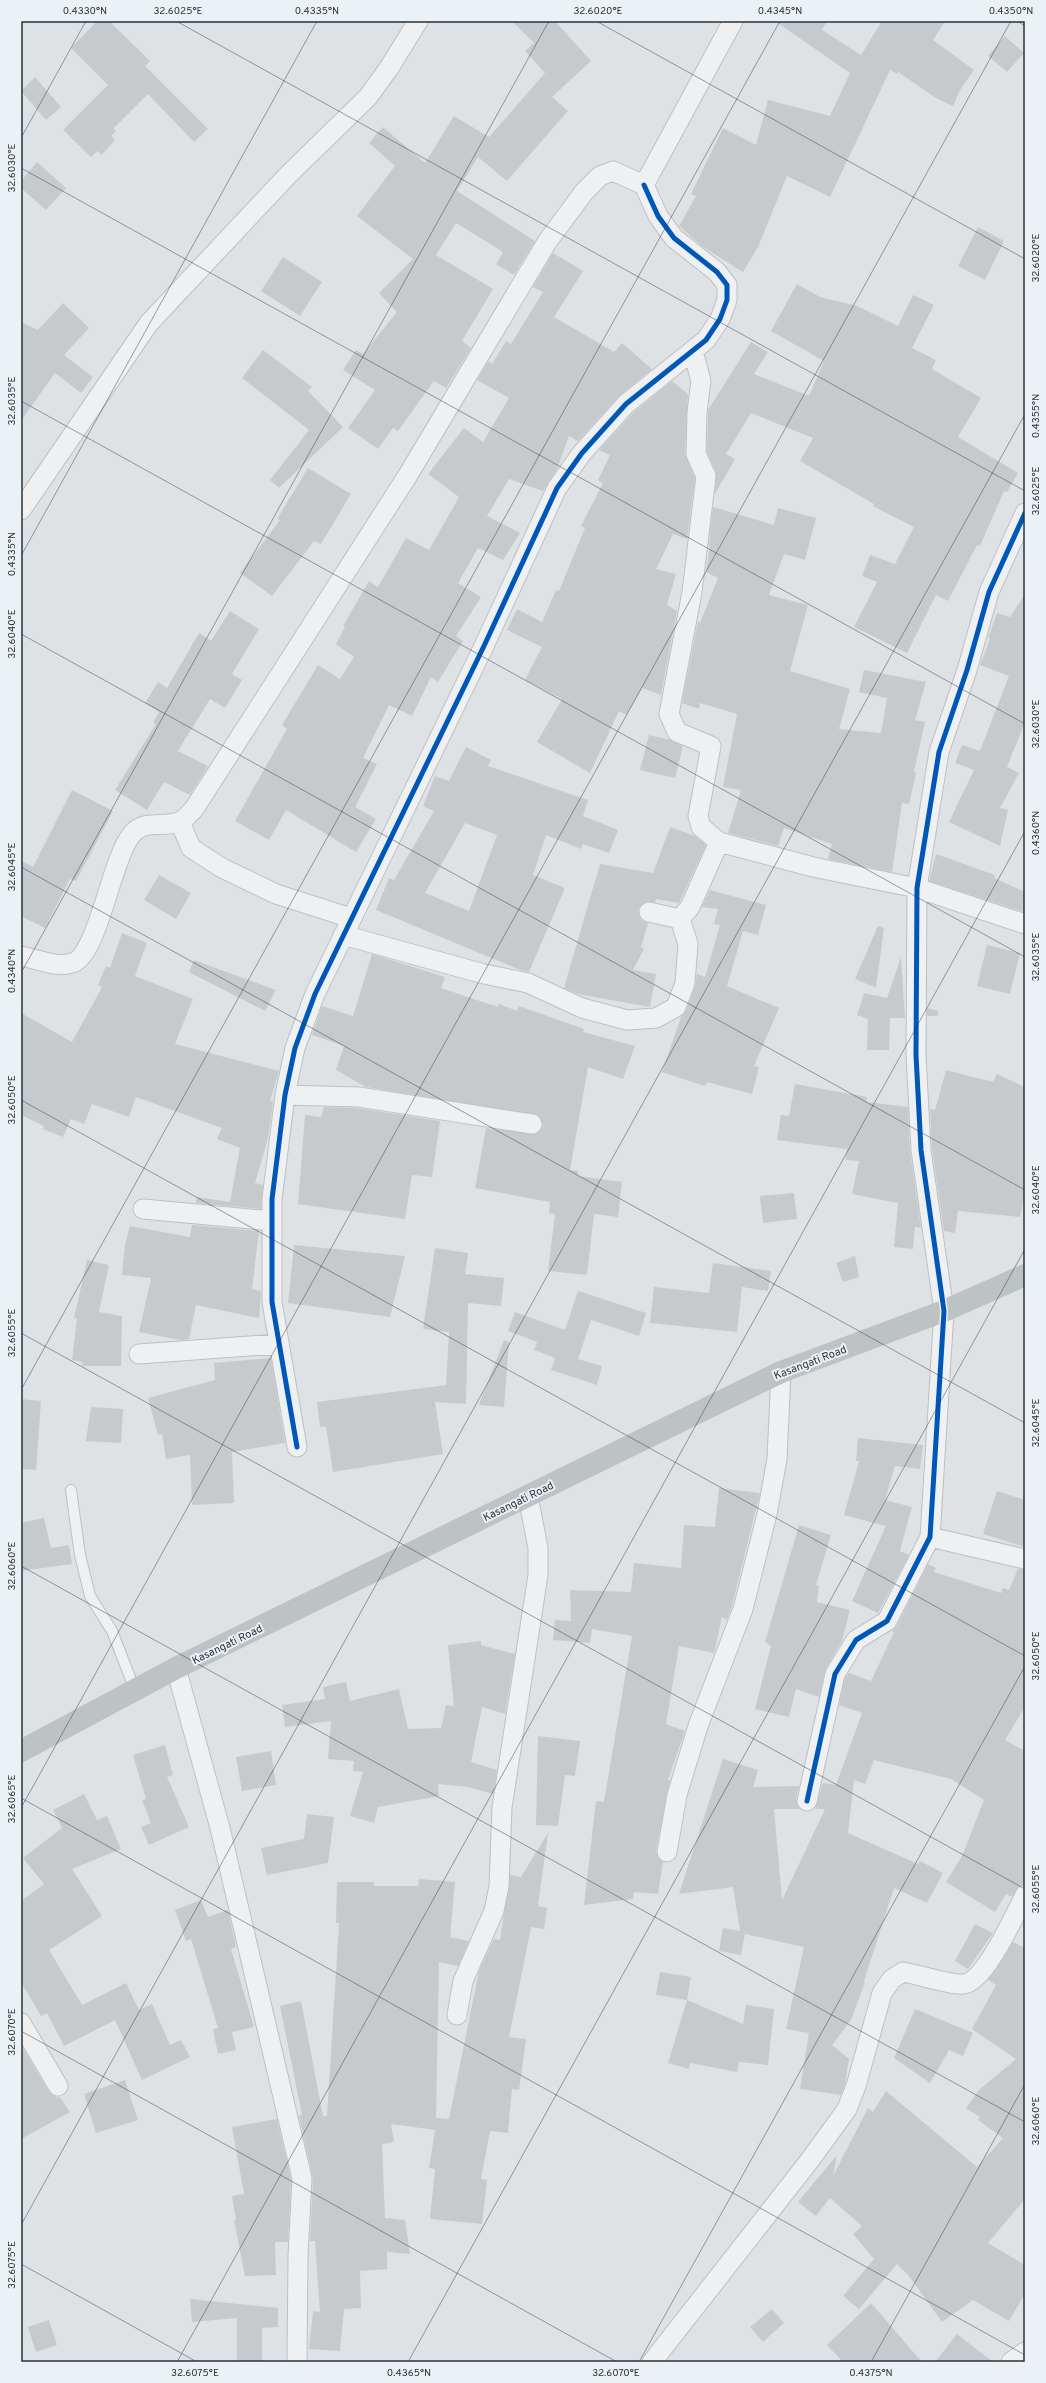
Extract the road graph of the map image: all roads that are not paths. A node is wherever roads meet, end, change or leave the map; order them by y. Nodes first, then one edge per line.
1 (418, 21) edge
2 (733, 21) edge
3 (644, 186) junction
4 (693, 351) junction
5 (21, 510) edge
6 (1025, 512) edge
7 (180, 822) junction
8 (719, 842) junction
9 (917, 888) junction
10 (649, 912) dead end
11 (351, 918) junction
12 (680, 919) junction
13 (1025, 924) edge
14 (343, 936) junction
15 (21, 956) edge
16 (285, 1095) junction
17 (532, 1124) dead end
18 (143, 1209) dead end
19 (272, 1221) junction
20 (1025, 1275) edge
21 (944, 1312) junction
22 (278, 1344) junction
23 (139, 1354) dead end
24 (781, 1372) junction
25 (297, 1447) dead end
26 (71, 1490) dead end
27 (528, 1496) junction
28 (930, 1537) junction
29 (1025, 1559) edge
30 (176, 1668) junction
31 (135, 1690) junction
32 (21, 1751) edge
33 (807, 1801) dead end
34 (667, 1852) dead end
35 (1025, 1895) edge
36 (457, 2015) dead end
37 (21, 2023) edge
38 (58, 2086) dead end
39 (1025, 2352) edge
40 (297, 2362) edge
41 (652, 2362) edge
42 (1011, 2362) edge

1 - 5 street
2 - 3 street
3 - 4 street
3 - 7 street
4 - 8 street
4 - 11 street
6 - 9 street
7 - 11 street
7 - 15 street
8 - 9 street
8 - 12 street
9 - 13 street
9 - 21 street
10 - 12 street
11 - 14 street
12 - 14 street
14 - 16 street
16 - 17 street
16 - 19 street
18 - 19 street
19 - 22 street
20 - 21 street, Kasangati Road
21 - 24 street, Kasangati Road
21 - 28 street
22 - 23 street
22 - 25 street
24 - 27 street, Kasangati Road
24 - 34 street
26 - 31 lane
27 - 30 street, Kasangati Road
27 - 36 street
28 - 29 street
28 - 33 street
30 - 31 street, Kasangati Road
30 - 40 street
31 - 32 street, Kasangati Road
35 - 41 street
37 - 38 street
39 - 42 street

